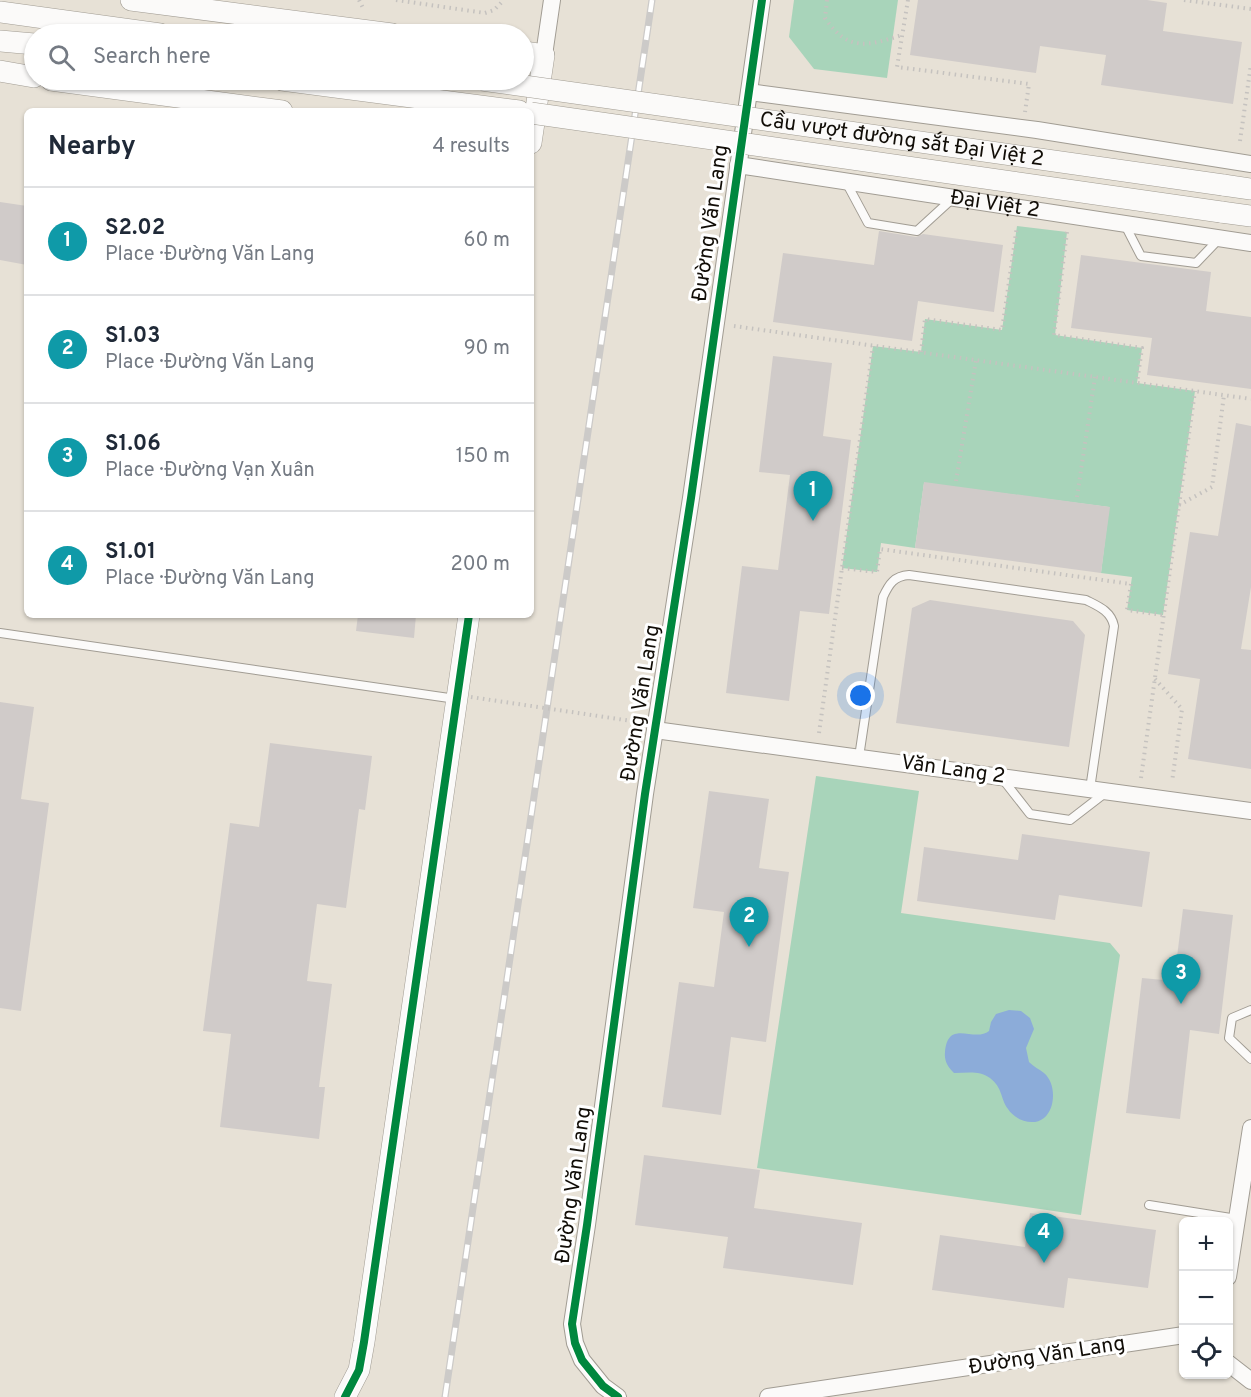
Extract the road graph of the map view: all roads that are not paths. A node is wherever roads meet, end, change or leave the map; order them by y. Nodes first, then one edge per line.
1 (131, 0) edge
2 (552, 0) edge
3 (762, 0) edge
4 (0, 12) edge
5 (83, 24) edge
6 (315, 24) edge
7 (0, 41) edge
8 (24, 43) edge
9 (534, 54) edge
10 (544, 55) junction
11 (0, 71) edge
12 (24, 75) edge
13 (534, 87) edge
14 (126, 90) edge
15 (358, 90) edge
16 (749, 92) junction
17 (260, 108) edge
18 (496, 108) edge
19 (534, 113) edge
20 (534, 123) edge
21 (1251, 164) edge
22 (738, 165) junction
23 (846, 182) junction
24 (1251, 189) edge
25 (952, 198) junction
26 (1251, 216) edge
27 (1124, 225) junction
28 (1219, 239) junction
29 (1251, 243) edge
30 (469, 618) edge
31 (0, 633) edge
32 (464, 698) junction
33 (650, 726) junction
34 (859, 757) junction
35 (1001, 777) junction
36 (1098, 790) junction
37 (1251, 811) edge
38 (1251, 1010) edge
39 (1251, 1059) edge
40 (1251, 1128) edge
41 (1149, 1205) dead end
42 (1237, 1219) junction
43 (1229, 1271) edge
44 (1179, 1336) edge
45 (1233, 1367) edge
46 (1251, 1381) edge
47 (345, 1397) edge
48 (618, 1397) edge
49 (768, 1397) edge

1 - 6 street
2 - 10 street
3 - 16 street, Đường Văn Lang
4 - 5 street
7 - 8 street
9 - 10 street
10 - 20 street
11 - 12 street
13 - 24 street, Cầu vượt đường sắt Đại Việt 2, bridge
14 - 17 street
15 - 18 street
16 - 21 street
16 - 22 street, Đường Văn Lang
19 - 26 street, Cầu vượt đường sắt Đại Việt 2, bridge
22 - 23 street, Đại Việt 2
22 - 33 street, Đường Văn Lang
23 - 25 street, Đại Việt 2
23 - 25 lane
25 - 27 street, Đại Việt 2
27 - 28 street, Đại Việt 2
27 - 28 lane
28 - 29 street, Đại Việt 2
30 - 32 street
31 - 32 lane
32 - 47 street
33 - 34 street, Văn Lang 2
33 - 48 street, Đường Văn Lang
34 - 35 street, Văn Lang 2
34 - 36 lane
35 - 36 street, Văn Lang 2
35 - 36 lane
36 - 37 street, Văn Lang 2
38 - 39 lane
40 - 42 street
41 - 42 lane
42 - 43 street
44 - 49 street, Đường Văn Lang
45 - 46 street

